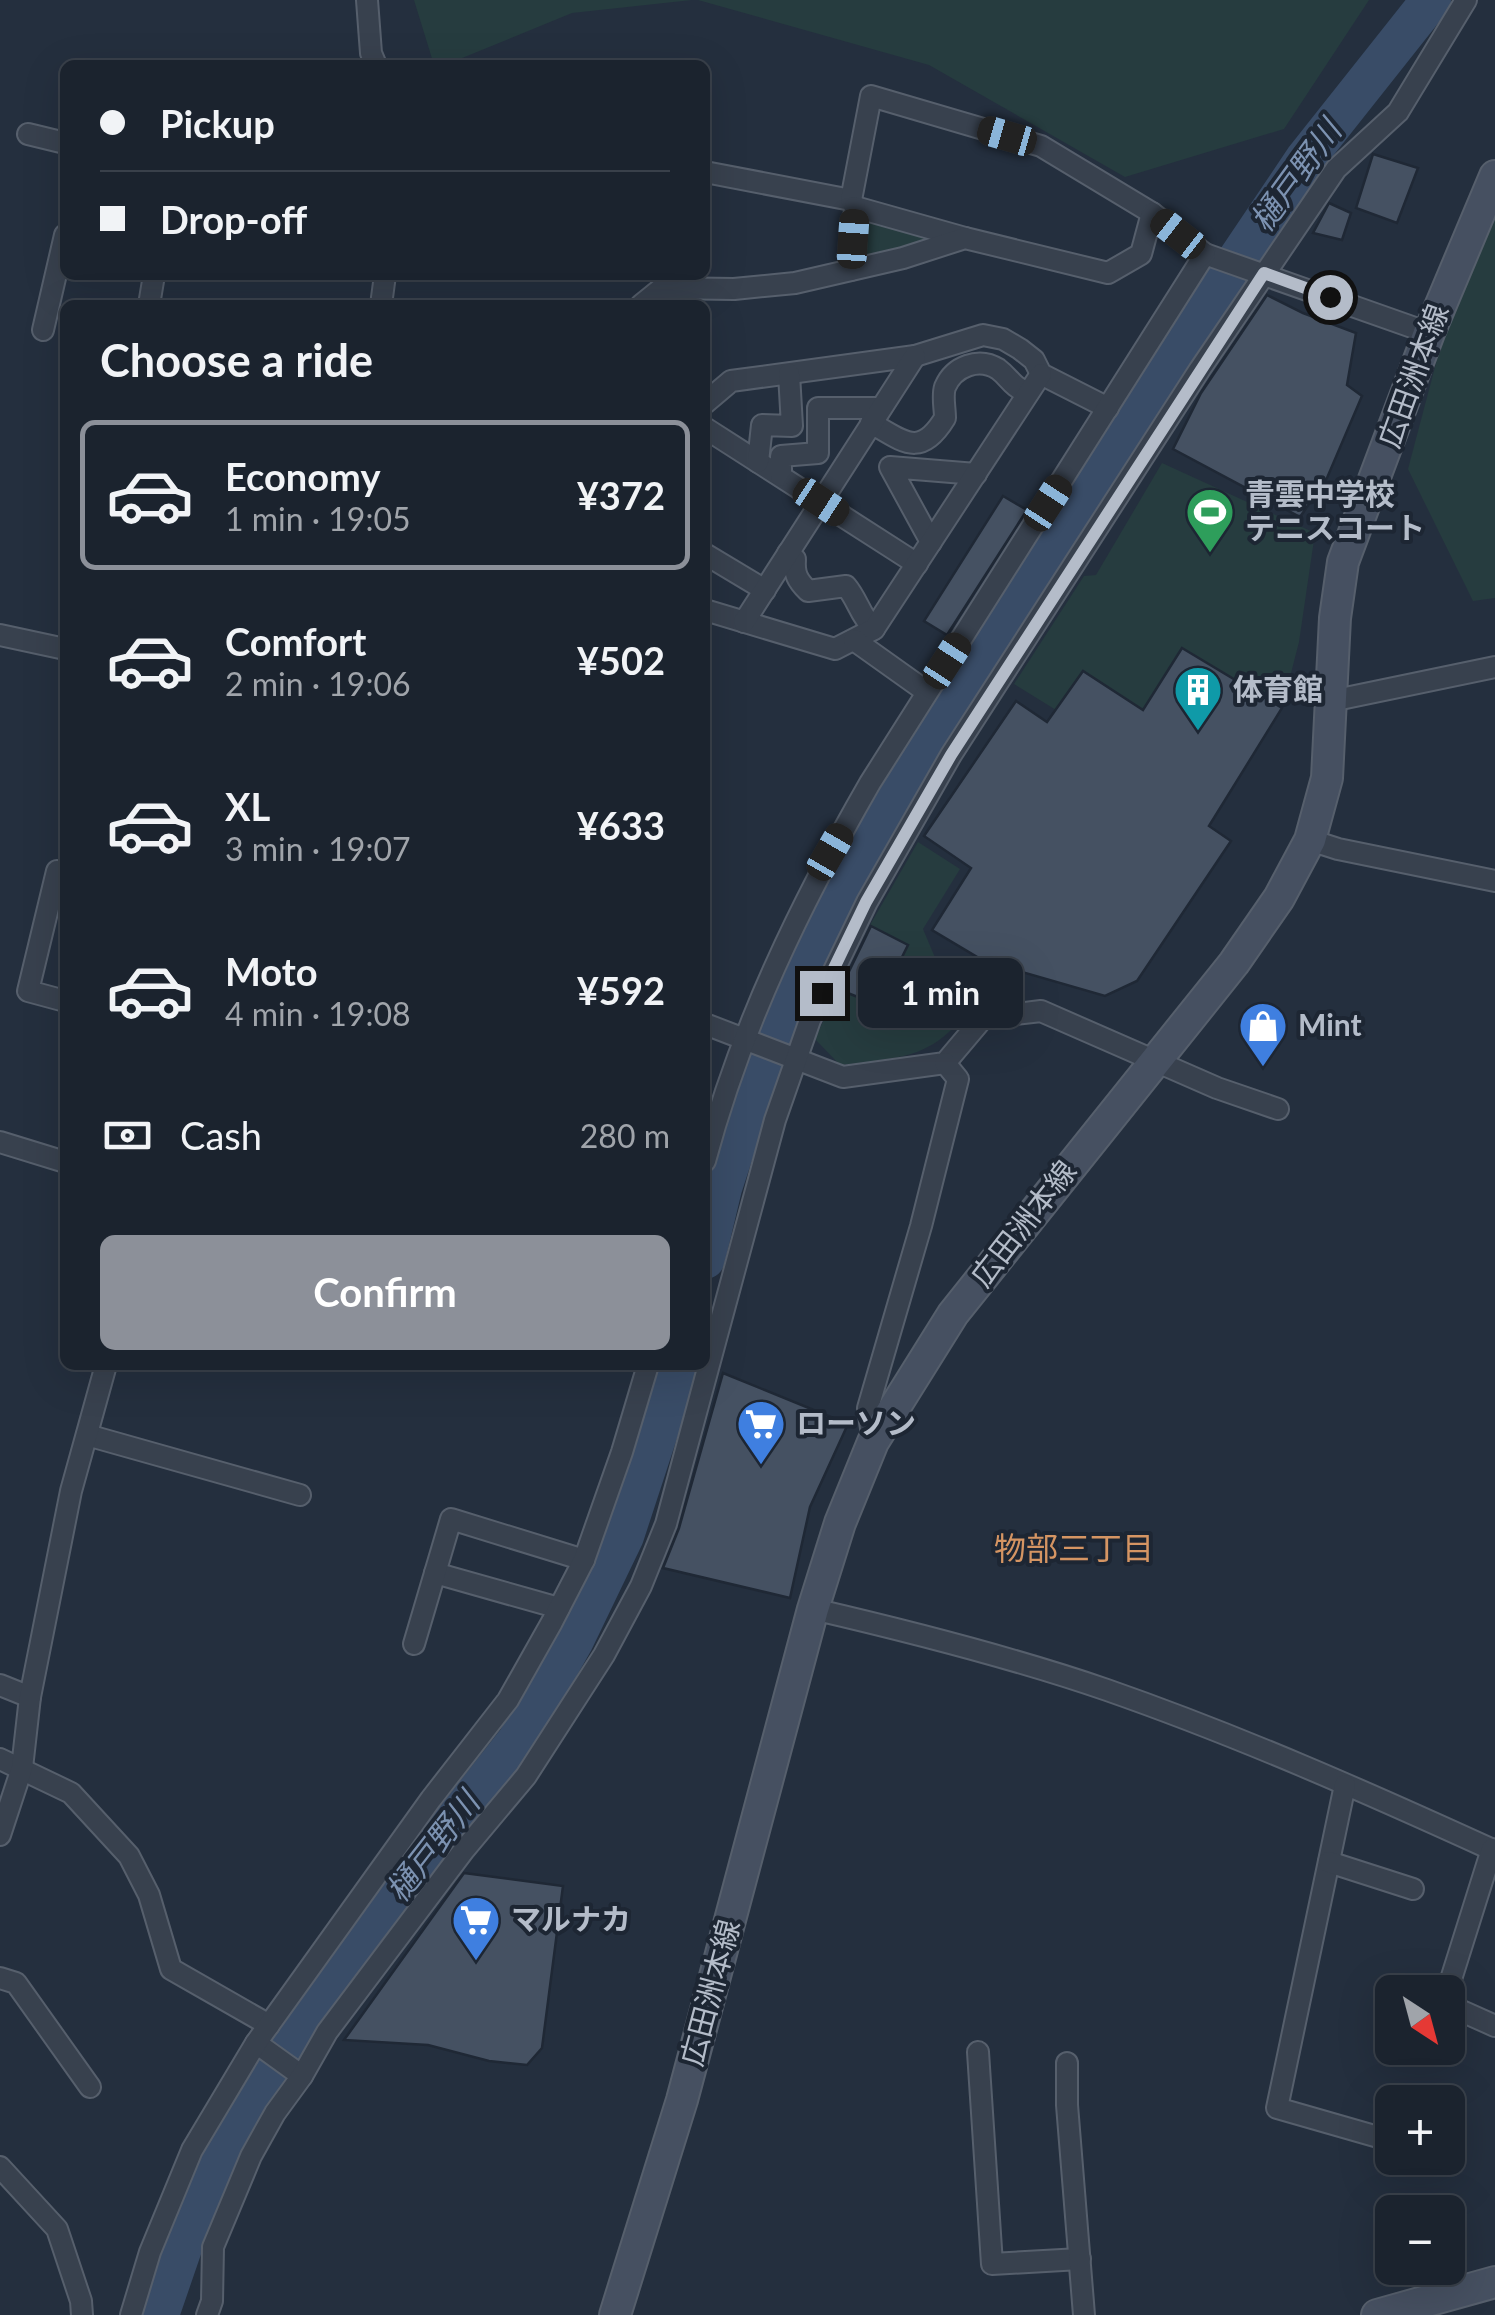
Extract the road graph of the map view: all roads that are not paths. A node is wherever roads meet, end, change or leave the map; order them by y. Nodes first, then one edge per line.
1 (366, 0) edge
2 (1466, 0) edge
3 (374, 60) edge
4 (28, 134) dead end
5 (60, 141) edge
6 (710, 173) edge
7 (1495, 176) edge
8 (853, 203) junction
9 (1152, 213) junction
10 (965, 238) junction
11 (1204, 254) junction
12 (60, 257) edge
13 (850, 270) junction
14 (1264, 273) junction
15 (646, 300) edge
16 (43, 330) dead end
17 (1429, 332) junction
18 (914, 356) junction
19 (789, 374) junction
20 (1040, 374) junction
21 (736, 381) junction
22 (710, 382) edge
23 (1028, 393) junction
24 (710, 399) edge
25 (1108, 408) junction
26 (876, 416) junction
27 (710, 431) edge
28 (758, 462) junction
29 (976, 474) junction
30 (781, 476) junction
31 (821, 502) junction
32 (932, 542) junction
33 (788, 553) junction
34 (710, 557) edge
35 (917, 564) junction
36 (765, 590) junction
37 (710, 612) edge
38 (744, 622) junction
39 (874, 629) junction
40 (0, 635) edge
41 (854, 640) junction
42 (60, 649) edge
43 (1495, 667) edge
44 (927, 692) junction
45 (1332, 700) junction
46 (1310, 840) junction
47 (57, 871) dead end
48 (1495, 880) edge
49 (60, 1000) edge
50 (710, 1026) edge
51 (742, 1039) junction
52 (799, 1059) junction
53 (1152, 1061) junction
54 (945, 1063) junction
55 (1278, 1109) dead end
56 (0, 1142) edge
57 (710, 1144) edge
58 (60, 1160) edge
59 (710, 1364) edge
60 (105, 1370) edge
61 (647, 1370) edge
62 (708, 1370) edge
63 (87, 1435) junction
64 (873, 1442) junction
65 (300, 1494) dead end
66 (584, 1560) junction
67 (435, 1572) junction
68 (559, 1608) junction
69 (813, 1609) junction
70 (414, 1644) dead end
71 (0, 1684) edge
72 (30, 1697) junction
73 (0, 1760) edge
74 (22, 1768) junction
75 (1344, 1785) junction
76 (0, 1836) edge
77 (1493, 1850) edge
78 (1329, 1862) junction
79 (1413, 1889) dead end
80 (1453, 1975) edge
81 (0, 1978) edge
82 (1465, 2013) edge
83 (269, 2025) junction
84 (1495, 2026) edge
85 (256, 2044) junction
86 (978, 2052) dead end
87 (1068, 2063) dead end
88 (302, 2076) junction
89 (90, 2088) dead end
90 (1375, 2136) edge
91 (0, 2167) edge
92 (1080, 2260) junction
93 (1495, 2282) edge
94 (82, 2315) edge
95 (131, 2315) edge
96 (207, 2315) edge
97 (615, 2315) edge
98 (1084, 2315) edge
99 (1377, 2315) edge

1 - 3 street
2 - 14 street
4 - 5 street
6 - 8 street
7 - 17 main road, 広田洲本線
8 - 9 street
8 - 10 street
8 - 13 street
9 - 10 street
9 - 11 street
10 - 13 street
11 - 14 street
11 - 25 street
12 - 16 street
13 - 15 street
14 - 17 street
14 - 52 street
17 - 45 main road, 広田洲本線
18 - 19 street
18 - 20 street
18 - 26 street
19 - 21 street
19 - 28 street
20 - 23 street
20 - 25 street
21 - 22 street
21 - 24 street
23 - 26 street
23 - 29 street
25 - 44 street
26 - 30 street
26 - 31 street
27 - 28 street
28 - 30 street
29 - 32 street
29 - 32 street
30 - 31 street
31 - 33 street
31 - 35 street
32 - 35 street
33 - 36 street
33 - 39 street
34 - 36 street
35 - 39 street
36 - 38 street
37 - 38 street
38 - 41 street
39 - 41 street
40 - 42 street
41 - 44 street
43 - 45 street
44 - 51 street
45 - 46 main road, 広田洲本線
46 - 48 street
46 - 53 main road, 広田洲本線
47 - 49 street
50 - 51 street
51 - 52 street
51 - 57 street
52 - 54 street
52 - 59 street
53 - 54 street
53 - 55 street
53 - 64 main road, 広田洲本線
54 - 64 street
56 - 58 street
60 - 63 street
61 - 66 street
62 - 88 street
63 - 65 street
63 - 72 street
64 - 69 main road, 広田洲本線
66 - 67 street
66 - 68 street
67 - 68 street
67 - 70 street
68 - 83 street
69 - 75 street
69 - 97 main road, 広田洲本線
71 - 72 street
72 - 74 street
73 - 74 street
74 - 76 street
74 - 83 street
75 - 77 street
75 - 78 street
77 - 80 street
78 - 79 street
78 - 90 street
81 - 89 street
82 - 84 street
83 - 85 street
85 - 88 street
85 - 95 street
86 - 92 street
87 - 92 street
88 - 96 street
91 - 94 street
92 - 98 street
93 - 99 main road

